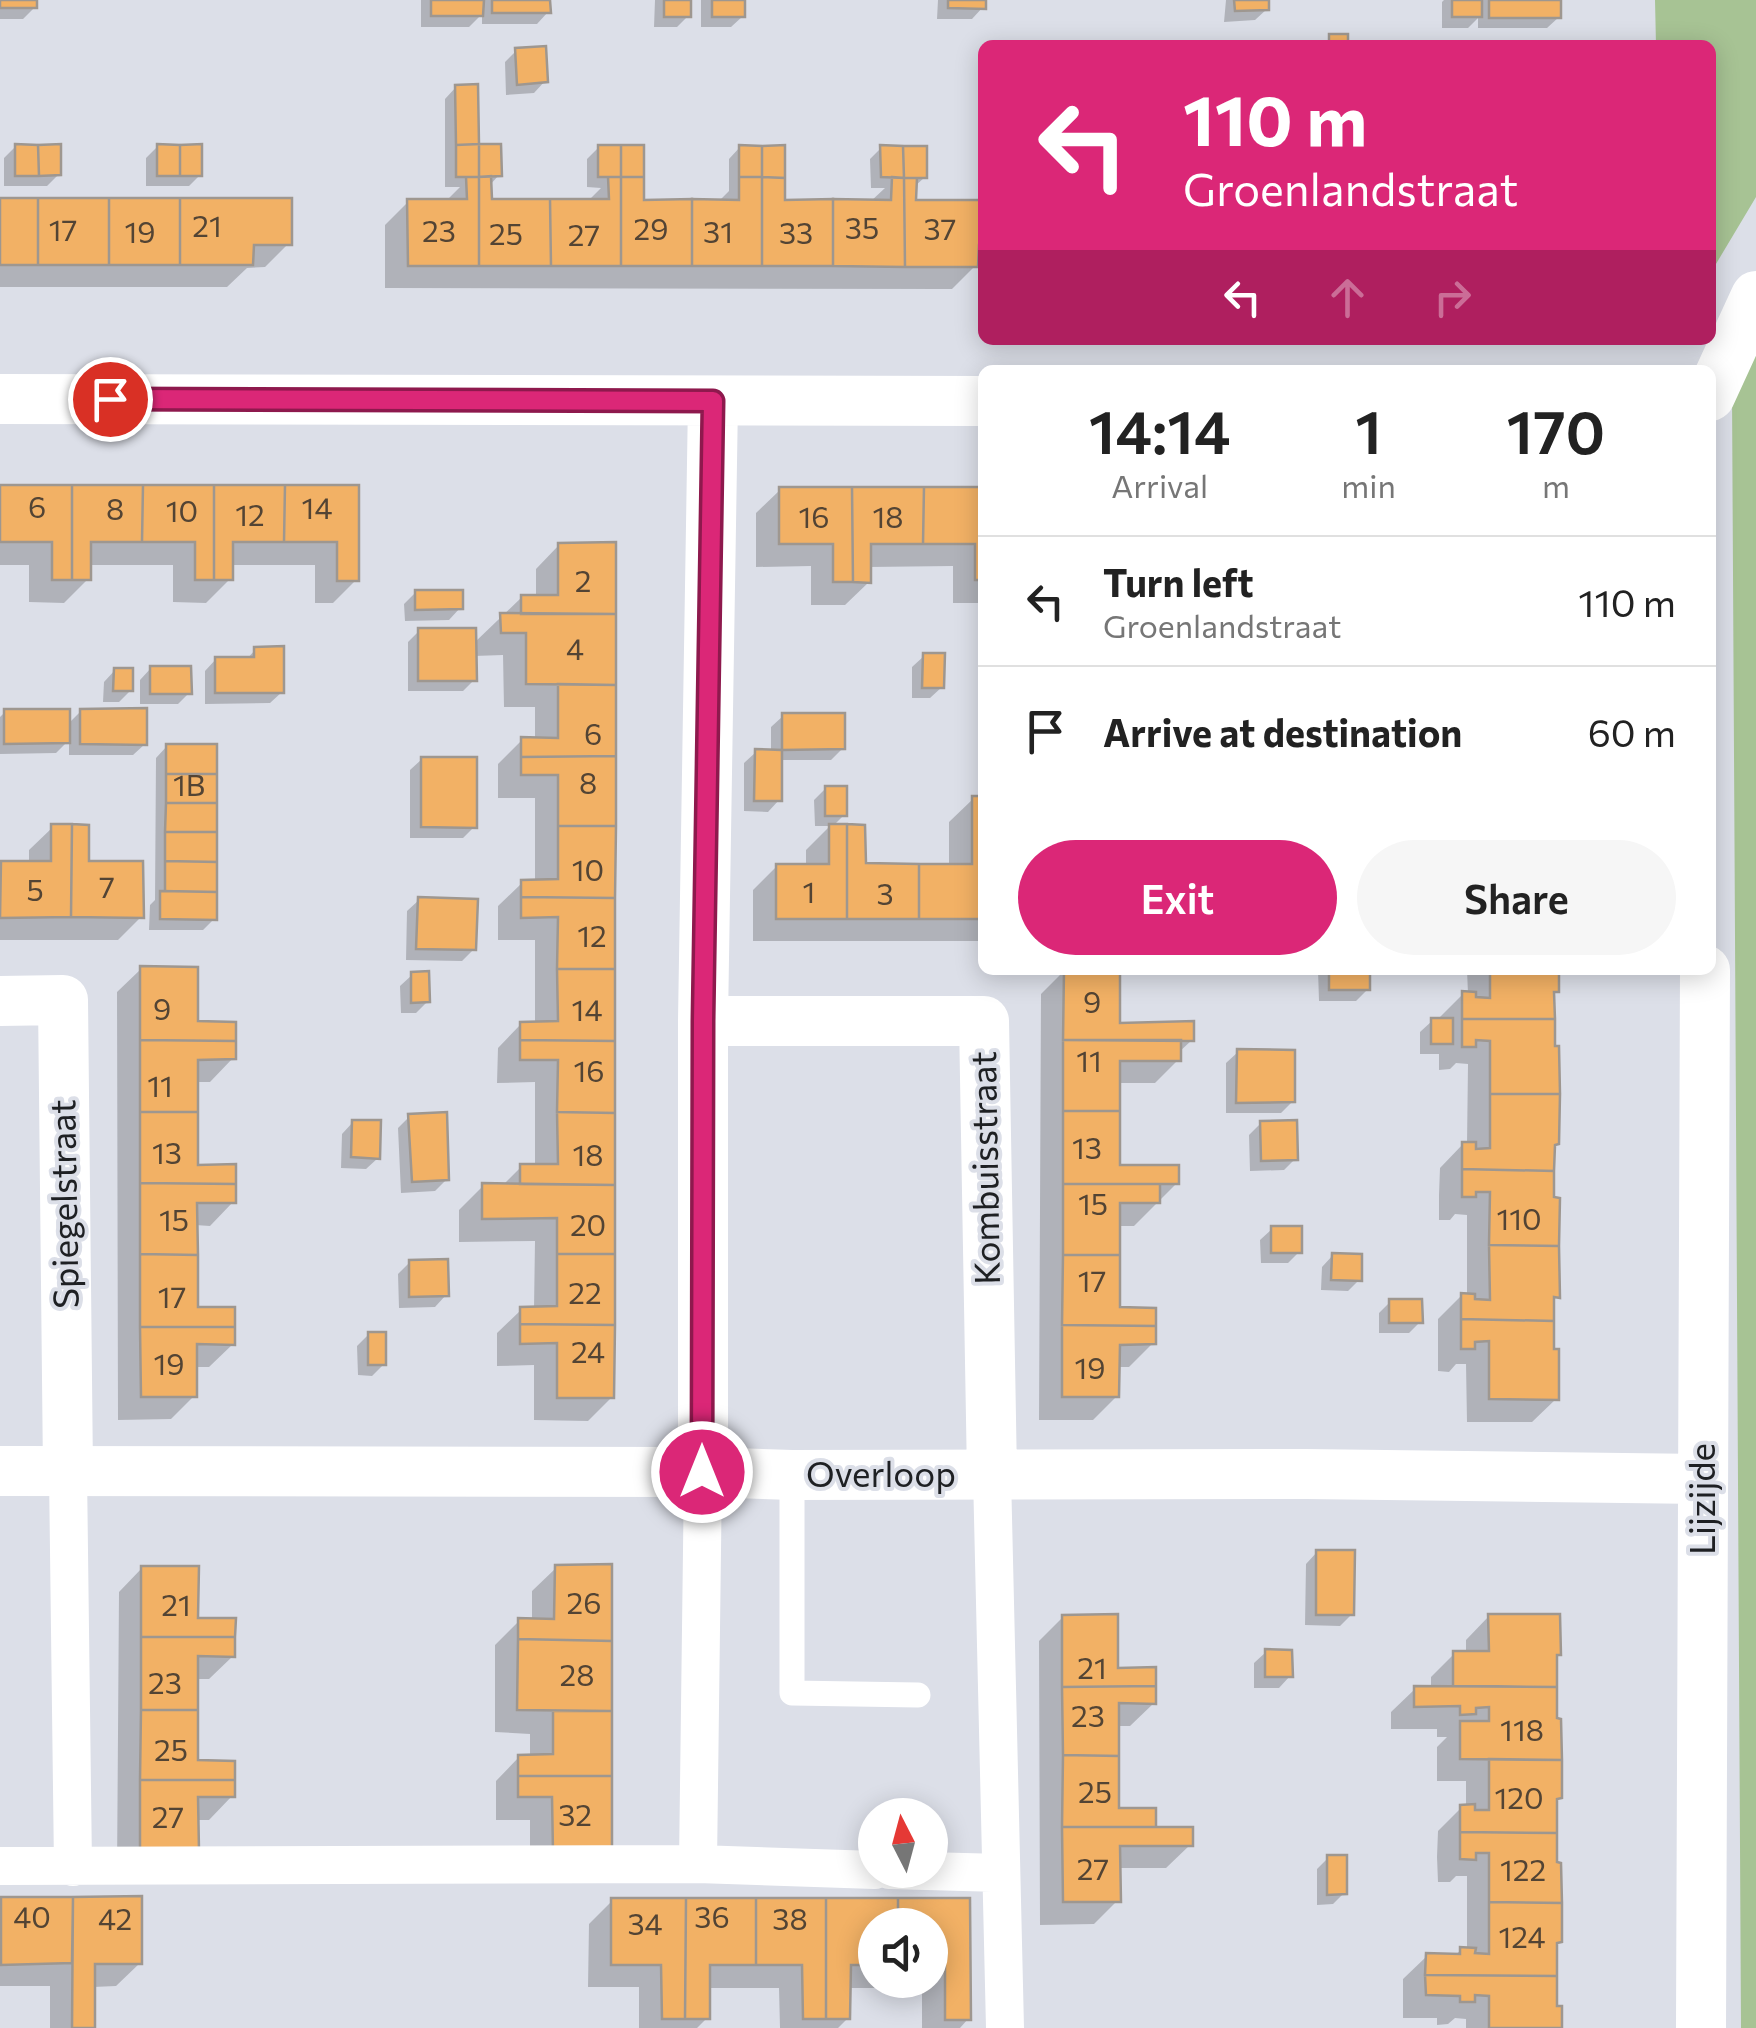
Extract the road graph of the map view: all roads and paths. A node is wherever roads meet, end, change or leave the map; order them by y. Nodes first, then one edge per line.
1 (1756, 296) edge
2 (1716, 383) edge
3 (0, 399) edge
4 (713, 401) junction
5 (978, 401) edge
6 (1705, 975) edge
7 (0, 1001) edge
8 (703, 1021) junction
9 (0, 1471) edge
10 (68, 1472) junction
11 (702, 1472) junction
12 (792, 1475) junction
13 (992, 1475) junction
14 (1703, 1479) junction
15 (918, 1696) dead end
16 (698, 1864) junction
17 (0, 1866) edge
18 (74, 1867) junction
19 (858, 1869) edge
20 (948, 1872) edge
21 (1001, 1873) junction
22 (1005, 2028) edge
23 (1701, 2028) edge

1 - 2 street
3 - 4 street
4 - 5 street
4 - 8 street
6 - 14 street, Lijzijde
7 - 10 street, Spiegelstraat
8 - 11 street
8 - 13 street, Kombuisstraat
9 - 10 street, Overloop
10 - 11 street, Overloop
10 - 18 street
11 - 12 street, Overloop
11 - 16 street
12 - 13 street, Overloop
12 - 15 lane
13 - 14 street, Overloop
13 - 21 street
14 - 23 street, Lijzijde
16 - 18 street
16 - 19 street
17 - 18 street
20 - 21 street
21 - 22 street

